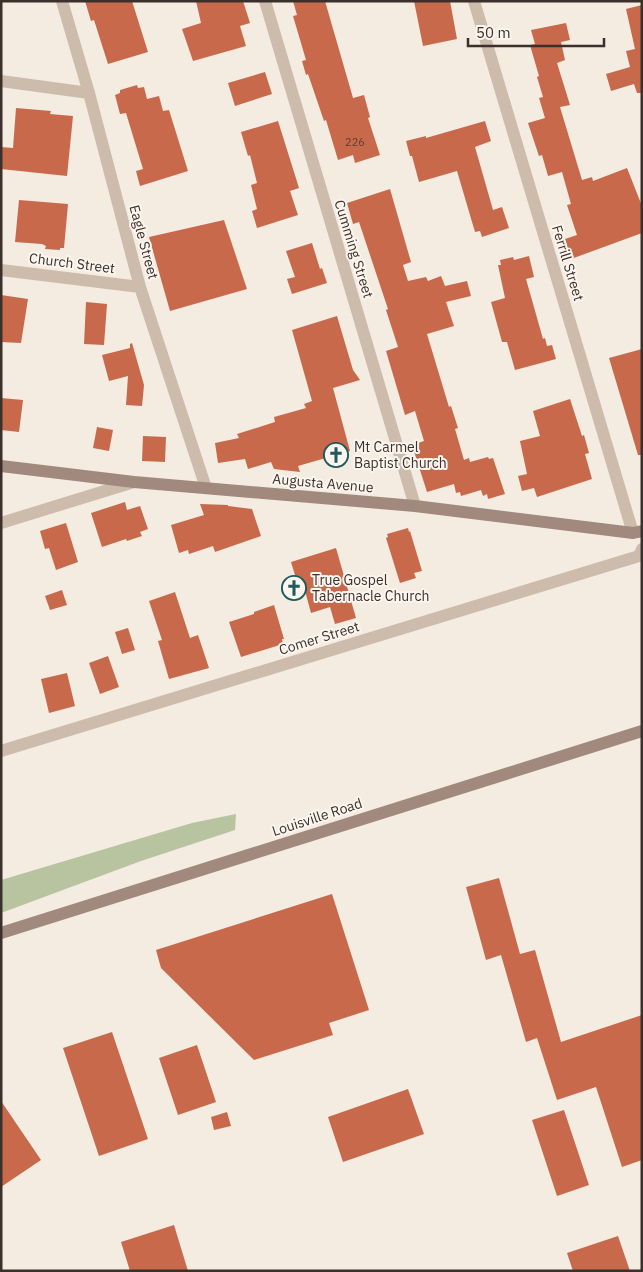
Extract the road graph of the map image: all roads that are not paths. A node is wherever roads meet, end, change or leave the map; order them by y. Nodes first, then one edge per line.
1 (62, 1) edge
2 (265, 1) edge
3 (474, 1) edge
4 (1, 81) edge
5 (89, 93) junction
6 (1, 270) edge
7 (140, 287) junction
8 (1, 466) edge
9 (134, 482) junction
10 (206, 488) junction
11 (415, 506) junction
12 (1, 523) edge
13 (637, 532) edge
14 (642, 549) edge
15 (642, 731) edge
16 (1, 751) edge
17 (1, 932) edge

1 - 5 street, Eagle Street
2 - 11 street, Cumming Street
3 - 13 street, Ferrill Street
4 - 5 street
5 - 7 street, Eagle Street
6 - 7 street, Church Street
7 - 10 street, Eagle Street
8 - 9 main road, Augusta Avenue
9 - 10 main road, Augusta Avenue
9 - 12 street
10 - 11 main road, Augusta Avenue
11 - 13 main road, Augusta Avenue
14 - 16 street, Comer Street
15 - 17 main road, Louisville Road

